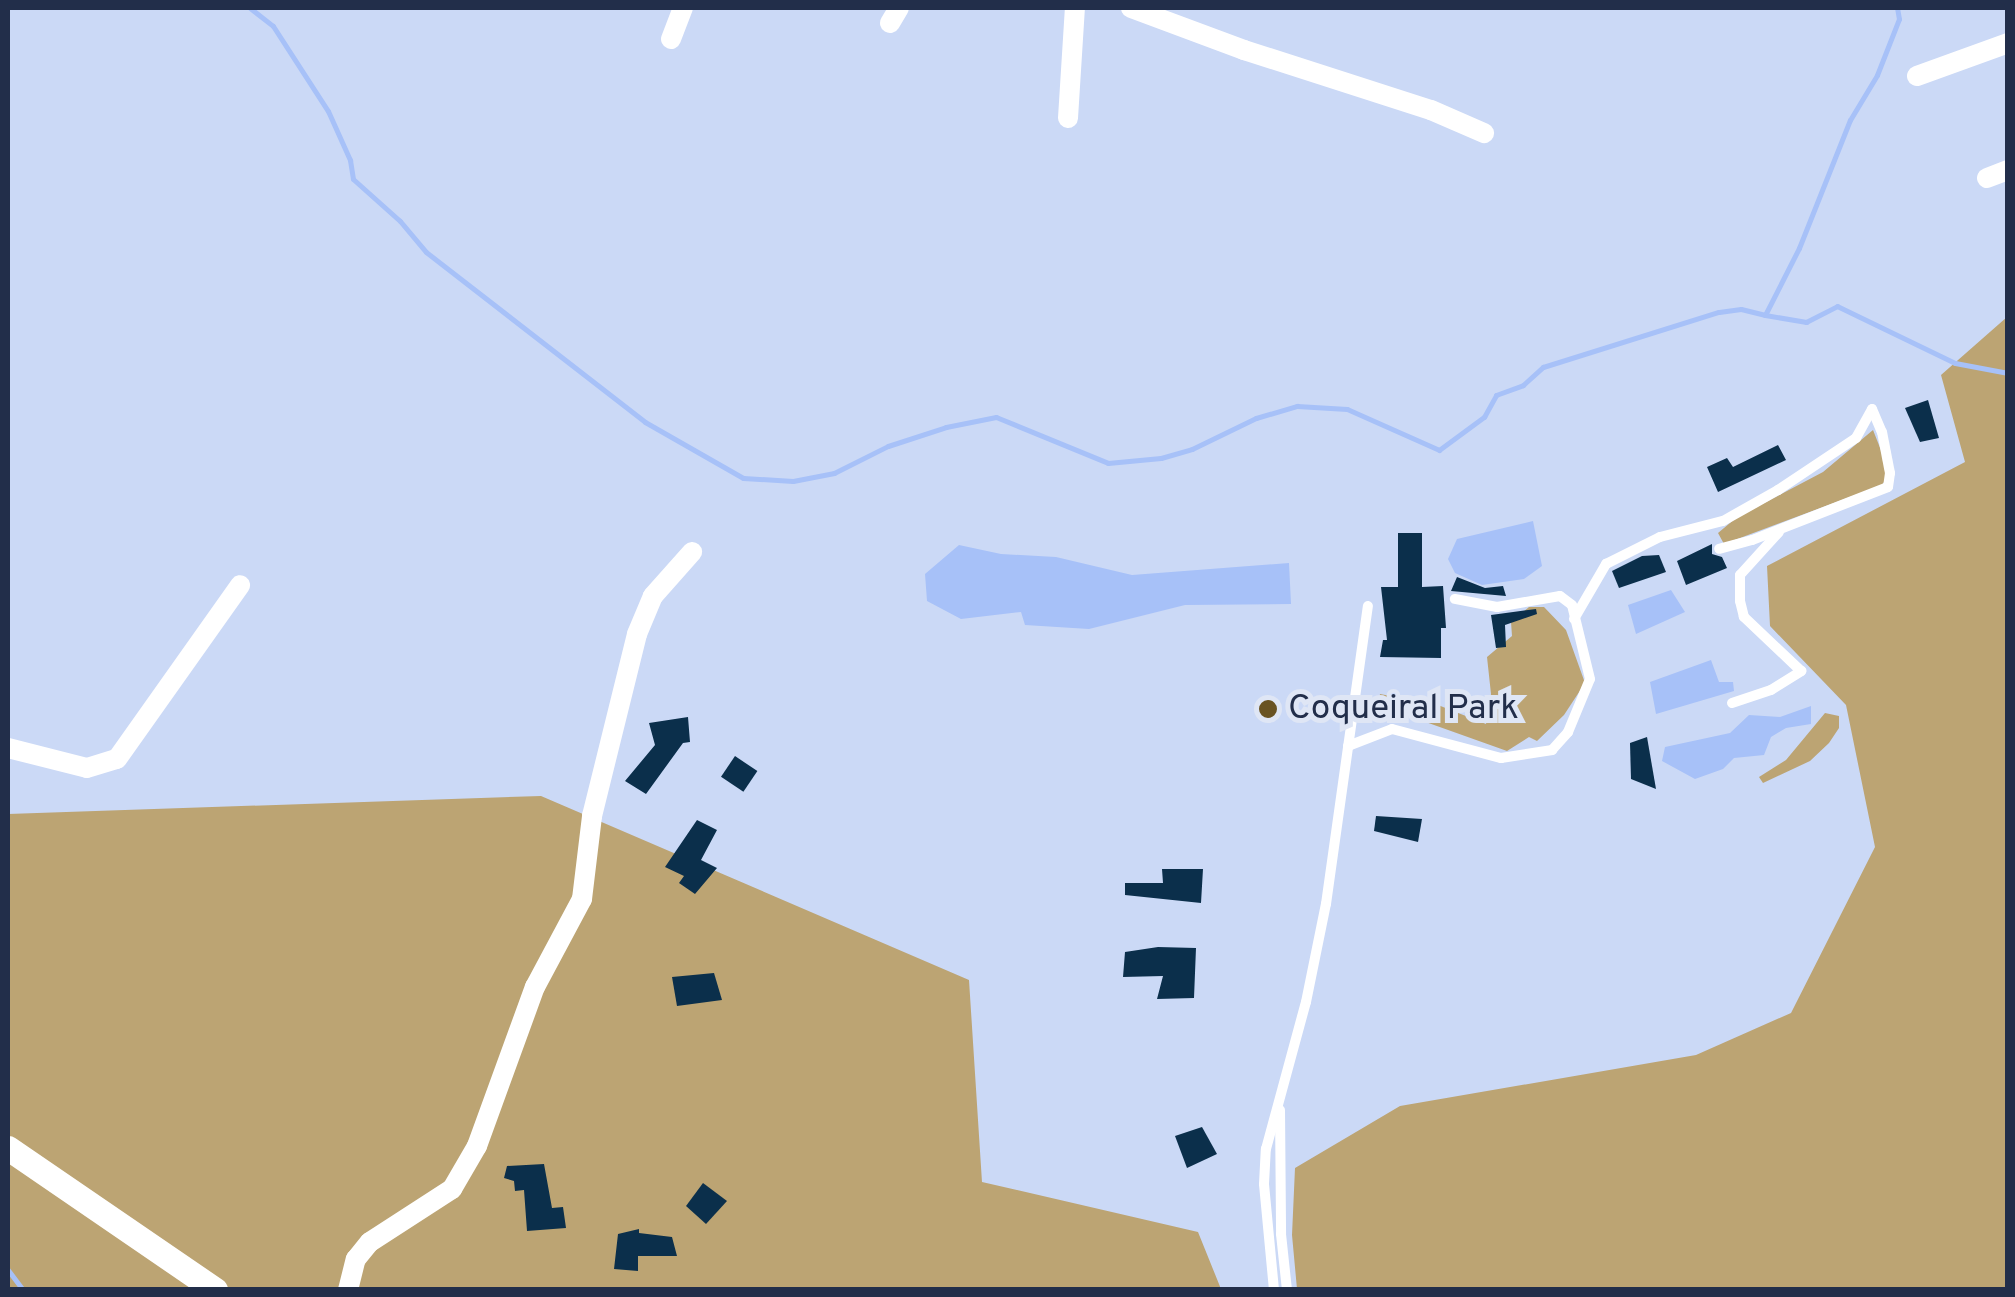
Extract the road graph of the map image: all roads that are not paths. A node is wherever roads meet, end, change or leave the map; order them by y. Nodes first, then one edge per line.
1 (683, 8) edge
2 (1075, 8) edge
3 (1130, 8) edge
4 (671, 39) dead end
5 (2008, 43) edge
6 (1917, 76) dead end
7 (1068, 118) dead end
8 (1484, 133) dead end
9 (2008, 170) edge
10 (1987, 178) dead end
11 (1783, 528) junction
12 (1719, 549) dead end
13 (692, 552) dead end
14 (240, 585) dead end
15 (1455, 600) dead end
16 (1368, 606) dead end
17 (1574, 619) junction
18 (1732, 703) dead end
19 (1348, 746) junction
20 (8, 748) edge
21 (1280, 1094) junction
22 (8, 1148) edge
23 (215, 1290) edge
24 (348, 1290) edge
25 (1274, 1290) edge
26 (1288, 1290) edge

1 - 4 street
2 - 7 street
3 - 8 street
5 - 6 street
9 - 10 street
11 - 12 lane
11 - 17 lane
11 - 18 lane
13 - 24 street
14 - 20 street
15 - 17 lane
16 - 19 lane
17 - 19 lane
19 - 21 lane
21 - 25 lane
21 - 26 lane
22 - 23 street

